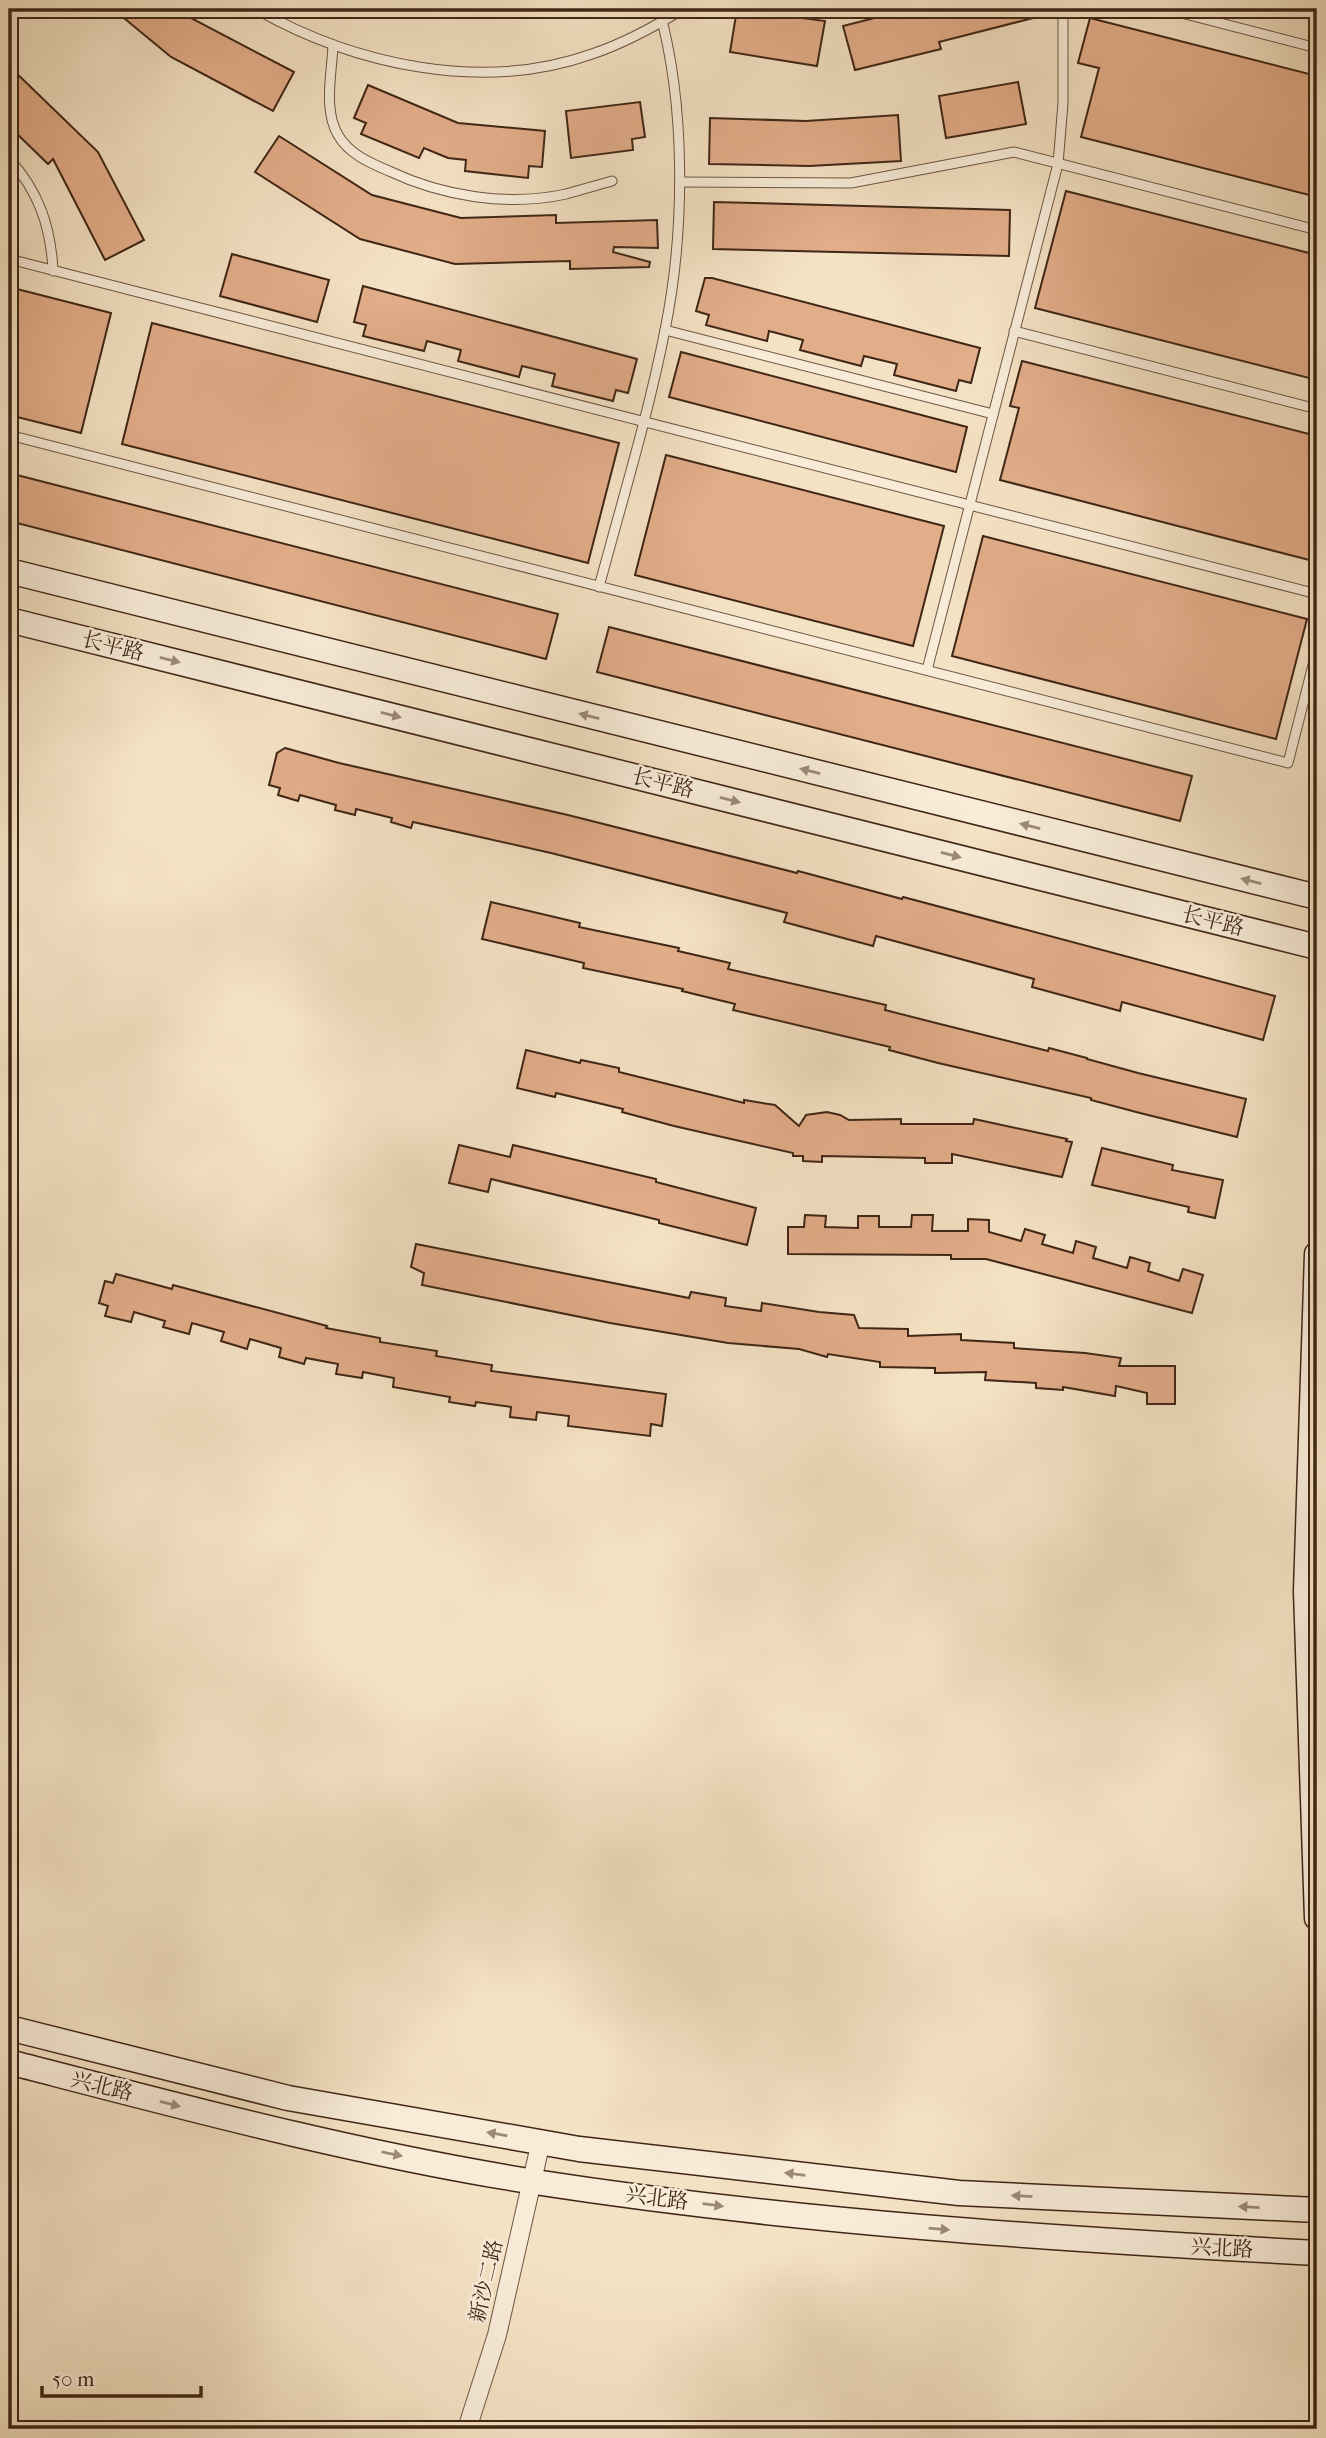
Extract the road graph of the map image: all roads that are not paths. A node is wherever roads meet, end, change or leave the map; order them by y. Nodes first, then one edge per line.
1 (256, 9) edge
2 (659, 9) edge
3 (683, 9) edge
4 (1063, 9) edge
5 (1166, 9) edge
6 (662, 22) junction
7 (334, 45) junction
8 (1317, 48) edge
9 (9, 159) edge
10 (1058, 164) junction
11 (612, 181) dead end
12 (680, 183) junction
13 (1317, 230) edge
14 (9, 260) edge
15 (52, 271) junction
16 (665, 330) junction
17 (1014, 331) junction
18 (1317, 409) edge
19 (993, 414) junction
20 (642, 421) junction
21 (9, 435) edge
22 (969, 505) junction
23 (9, 571) edge
24 (599, 587) junction
25 (1317, 594) edge
26 (9, 620) edge
27 (1317, 649) edge
28 (926, 670) junction
29 (1317, 897) edge
30 (1317, 947) edge
31 (1317, 1254) edge
32 (1317, 1918) edge
33 (9, 2028) edge
34 (9, 2062) edge
35 (541, 2141) junction
36 (533, 2181) junction
37 (1317, 2210) edge
38 (1317, 2253) edge
39 (467, 2429) edge

1 - 7 lane
2 - 6 lane
3 - 6 lane
4 - 10 lane
5 - 8 lane
6 - 7 lane
6 - 12 lane
7 - 11 lane
9 - 15 lane
10 - 12 lane
10 - 13 lane
10 - 17 lane
12 - 16 lane
14 - 15 lane
15 - 20 lane
16 - 19 lane
16 - 20 lane
17 - 18 lane
17 - 19 lane
19 - 22 lane
20 - 22 lane
20 - 24 lane
21 - 24 lane
22 - 25 lane
22 - 28 lane
29 -> 23 street
24 - 28 lane
26 -> 30 street, 长平路
27 - 28 lane
31 - 32 street
35 -> 33 street, 兴北路
34 -> 36 street, 兴北路
35 - 36 street, 新沙二路
37 -> 35 street, 兴北路
36 -> 38 street, 兴北路
36 - 39 street, 新沙二路

